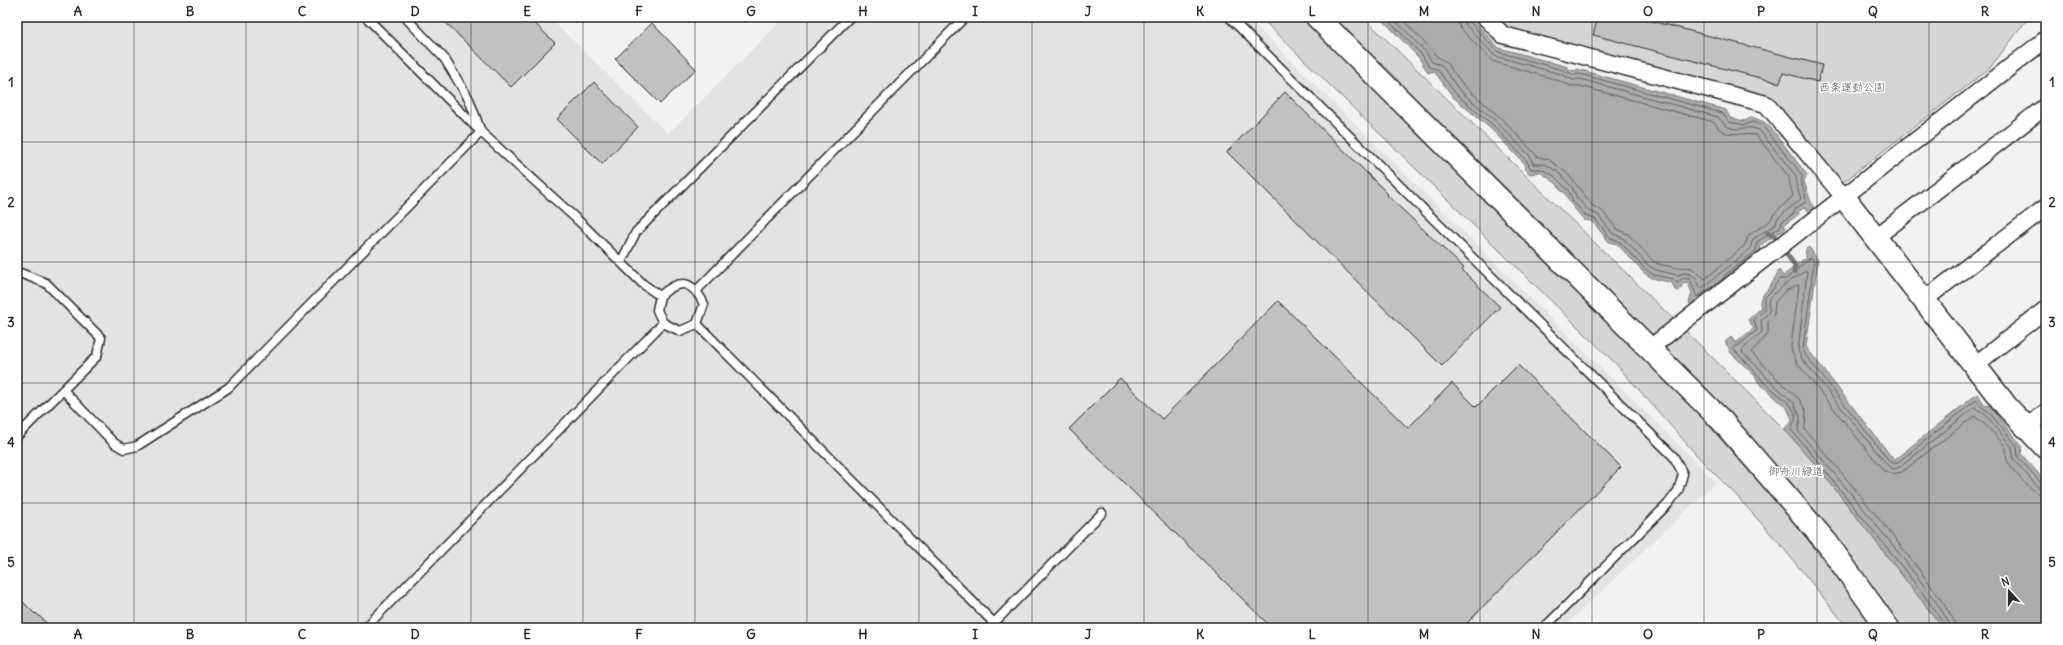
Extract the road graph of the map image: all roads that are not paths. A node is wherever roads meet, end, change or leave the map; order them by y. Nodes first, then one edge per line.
1 (366, 17) edge
2 (405, 17) edge
3 (850, 17) edge
4 (965, 17) edge
5 (1229, 17) edge
6 (1317, 17) edge
7 (1485, 17) edge
8 (2046, 39) edge
9 (2046, 106) edge
10 (481, 132) junction
11 (1843, 196) junction
12 (2046, 207) edge
13 (1876, 237) junction
14 (621, 262) junction
15 (17, 275) edge
16 (697, 290) junction
17 (660, 296) junction
18 (1924, 300) junction
19 (2046, 309) edge
20 (663, 323) junction
21 (698, 324) junction
22 (1650, 348) junction
23 (1975, 364) junction
24 (63, 390) junction
25 (2046, 412) edge
26 (2026, 427) junction
27 (17, 436) edge
28 (2046, 448) edge
29 (1102, 513) dead end
30 (992, 626) edge
31 (365, 628) edge
32 (1544, 628) edge
33 (1888, 628) edge

1 - 10 lane
2 - 10 lane
3 - 14 lane
4 - 16 lane
5 - 32 lane
6 - 22 street
7 - 11 street
8 - 11 street
9 - 13 street
10 - 14 lane
10 - 24 lane
11 - 13 street
11 - 22 street
12 - 18 street
13 - 18 street
14 - 17 lane
15 - 24 lane
16 - 17 lane
16 - 21 lane
17 - 20 lane
18 - 23 street
19 - 23 street
20 - 21 lane
20 - 31 lane
21 - 30 lane
22 - 33 street
23 - 26 street
24 - 27 lane
25 - 26 street
26 - 28 street
29 - 30 lane

